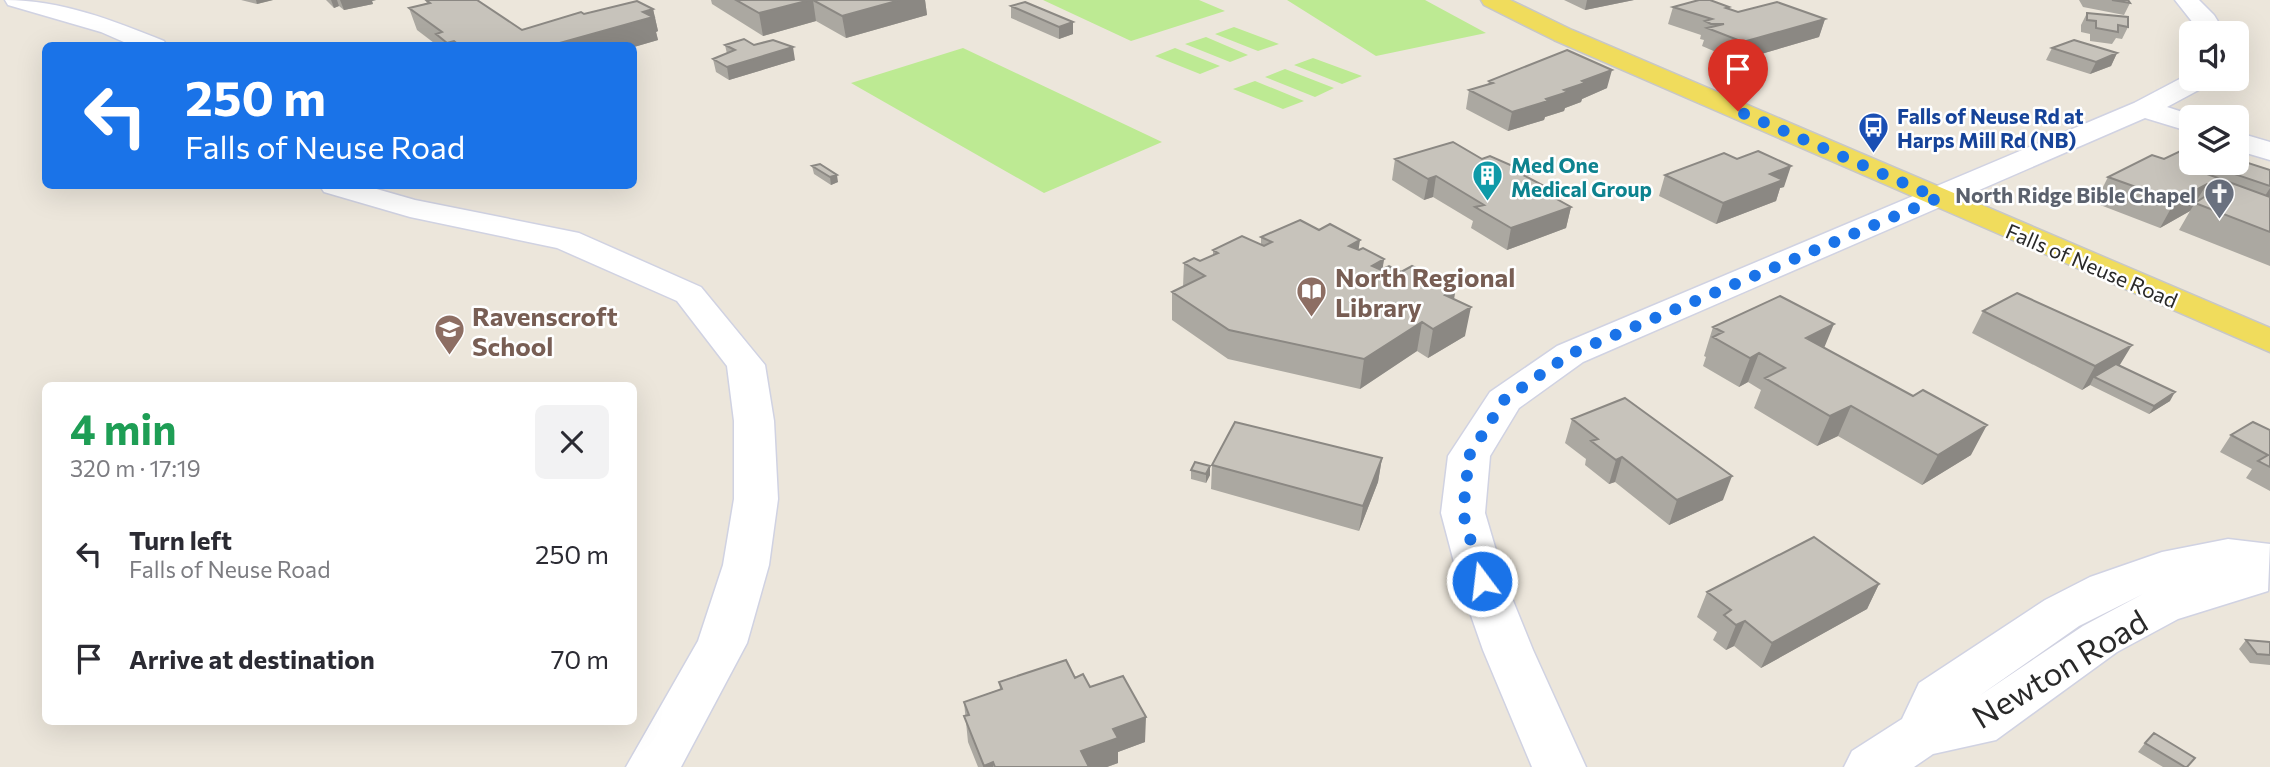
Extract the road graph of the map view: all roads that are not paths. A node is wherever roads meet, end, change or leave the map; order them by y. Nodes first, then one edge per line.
1 (16, 0) edge
2 (1492, 0) edge
3 (2186, 0) edge
4 (2207, 21) edge
5 (145, 42) edge
6 (2179, 90) edge
7 (2144, 108) junction
8 (2179, 120) edge
9 (2249, 144) edge
10 (2270, 151) edge
11 (345, 189) edge
12 (1938, 198) junction
13 (2270, 341) edge
14 (2270, 560) edge
15 (653, 767) edge
16 (1559, 767) edge
17 (1871, 767) edge

1 - 5 street
2 - 12 main road, Falls of Neuse Road
3 - 4 street
6 - 7 street
7 - 8 street
7 - 12 street
9 - 10 street
11 - 15 street
12 - 13 main road, Falls of Neuse Road
12 - 16 street
14 - 17 street, Newton Road

